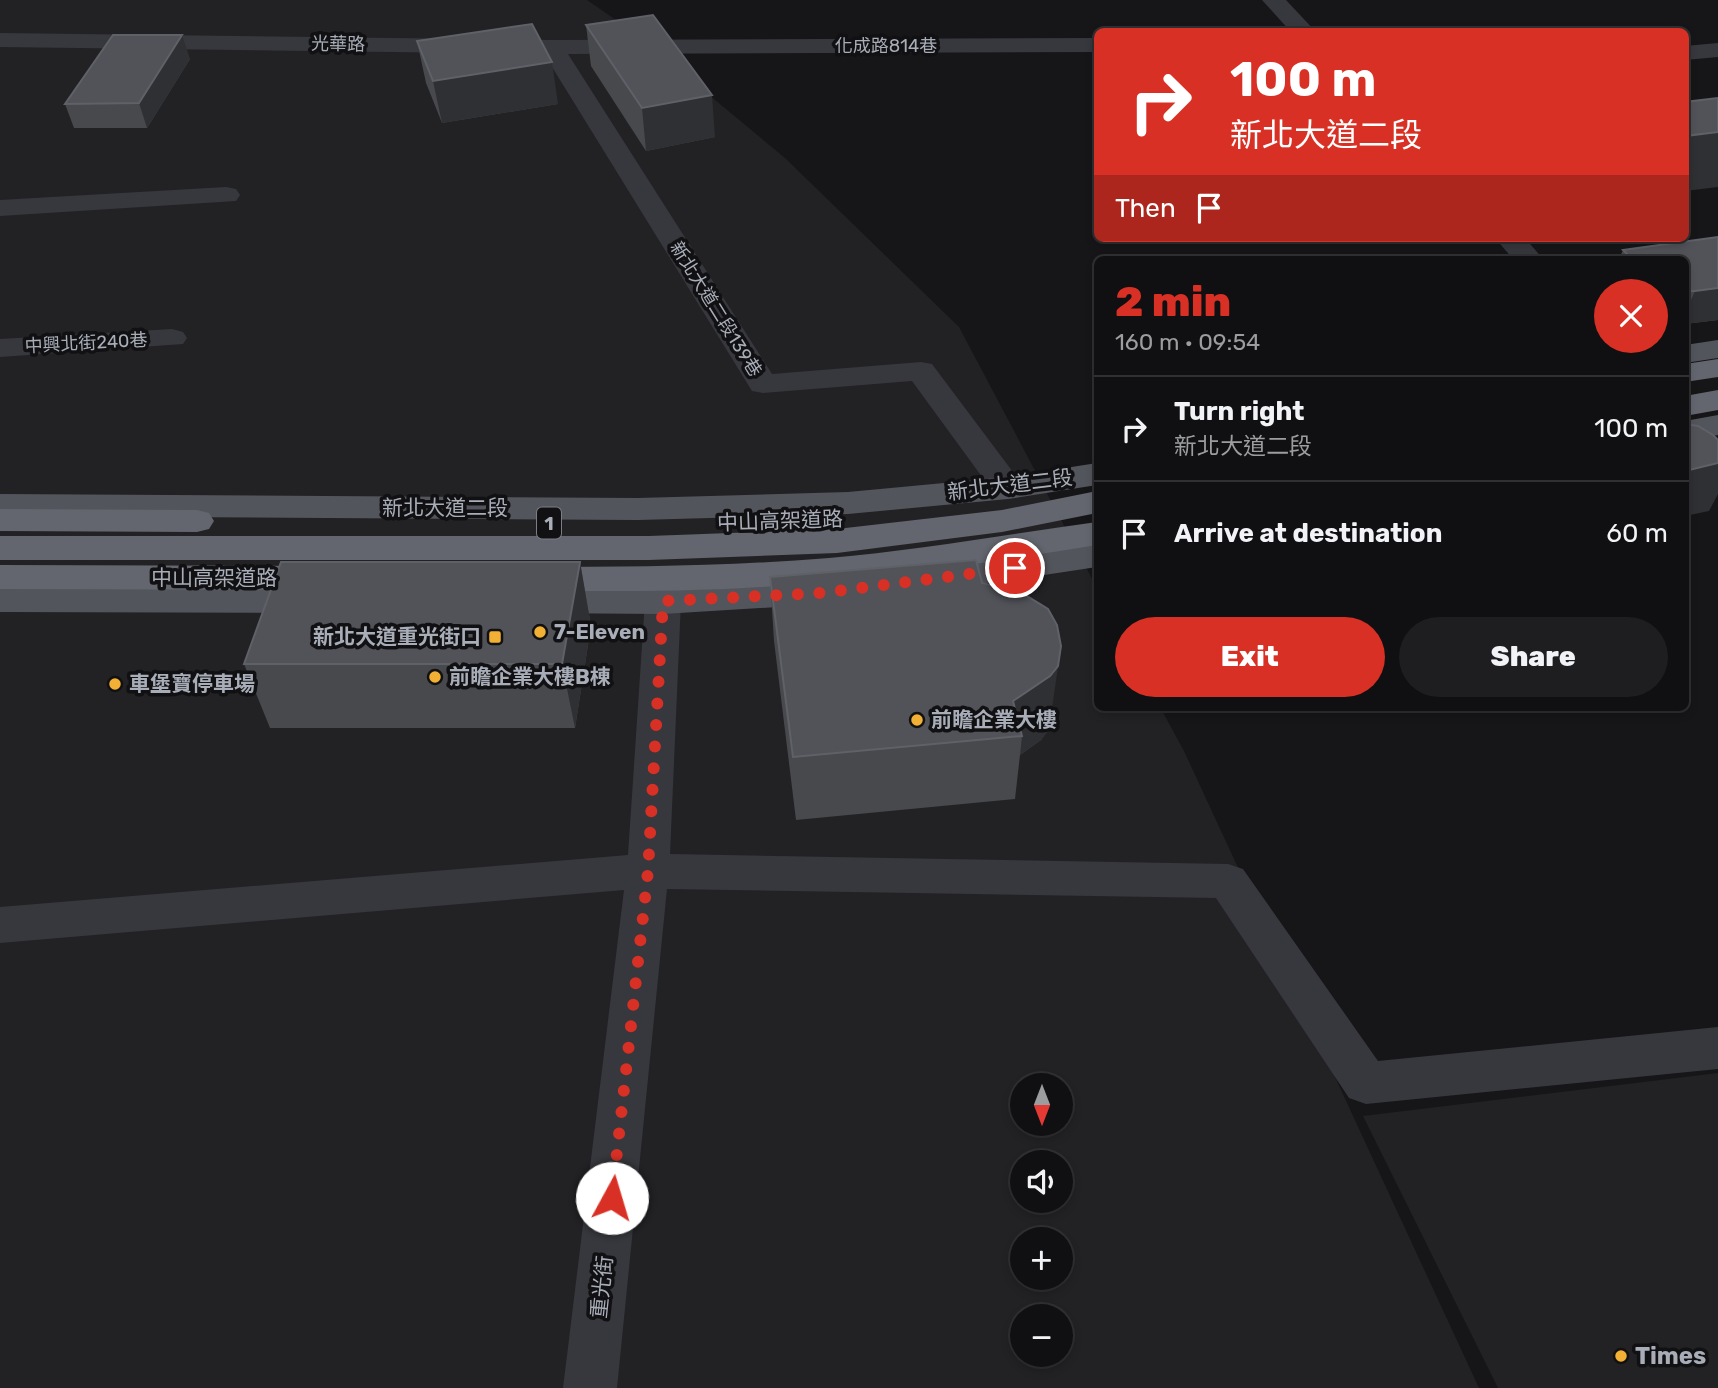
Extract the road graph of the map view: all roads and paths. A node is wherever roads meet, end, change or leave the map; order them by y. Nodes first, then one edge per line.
1 (1273, 0) edge
2 (1301, 28) edge
3 (0, 40) edge
4 (1094, 45) edge
5 (552, 47) junction
6 (676, 47) joint
7 (1718, 50) edge
8 (1689, 53) edge
9 (226, 195) dead end
10 (0, 208) edge
11 (1513, 242) edge
12 (1526, 256) edge
13 (172, 338) dead end
14 (0, 348) edge
15 (1718, 349) edge
16 (1689, 353) edge
17 (1718, 368) edge
18 (1689, 372) edge
19 (1710, 406) edge
20 (1691, 440) edge
21 (1094, 474) edge
22 (1008, 488) junction
23 (1094, 491) edge
24 (1094, 503) edge
25 (0, 505) edge
26 (0, 520) edge
27 (1094, 533) edge
28 (0, 548) edge
29 (1094, 555) edge
30 (0, 577) edge
31 (0, 599) edge
32 (359, 600) edge
33 (497, 600) edge
34 (663, 601) junction
35 (648, 871) junction
36 (0, 925) edge
37 (1718, 1048) edge
38 (590, 1388) edge

1 - 2 street
3 - 5 street, 光華路
4 - 6 street, 化成路814巷
5 - 6 street, 光華路
5 - 22 street, 新北大道二段139巷
7 - 8 street
9 - 10 street
11 - 12 street
13 - 14 street, 中興北街240巷
15 - 16 main road
17 - 18 highway
19 - 20 main road
21 - 22 main road, 新北大道二段 / 1
22 - 25 main road, 新北大道二段 / 1
23 - 26 highway, 中山高架道路 / 1
24 - 28 highway
27 - 30 highway, 中山高架道路
29 - 34 main road
31 - 32 main road
33 - 34 main road
34 - 35 street, 重光街
35 - 36 street
35 - 37 street
35 - 38 street, 重光街

